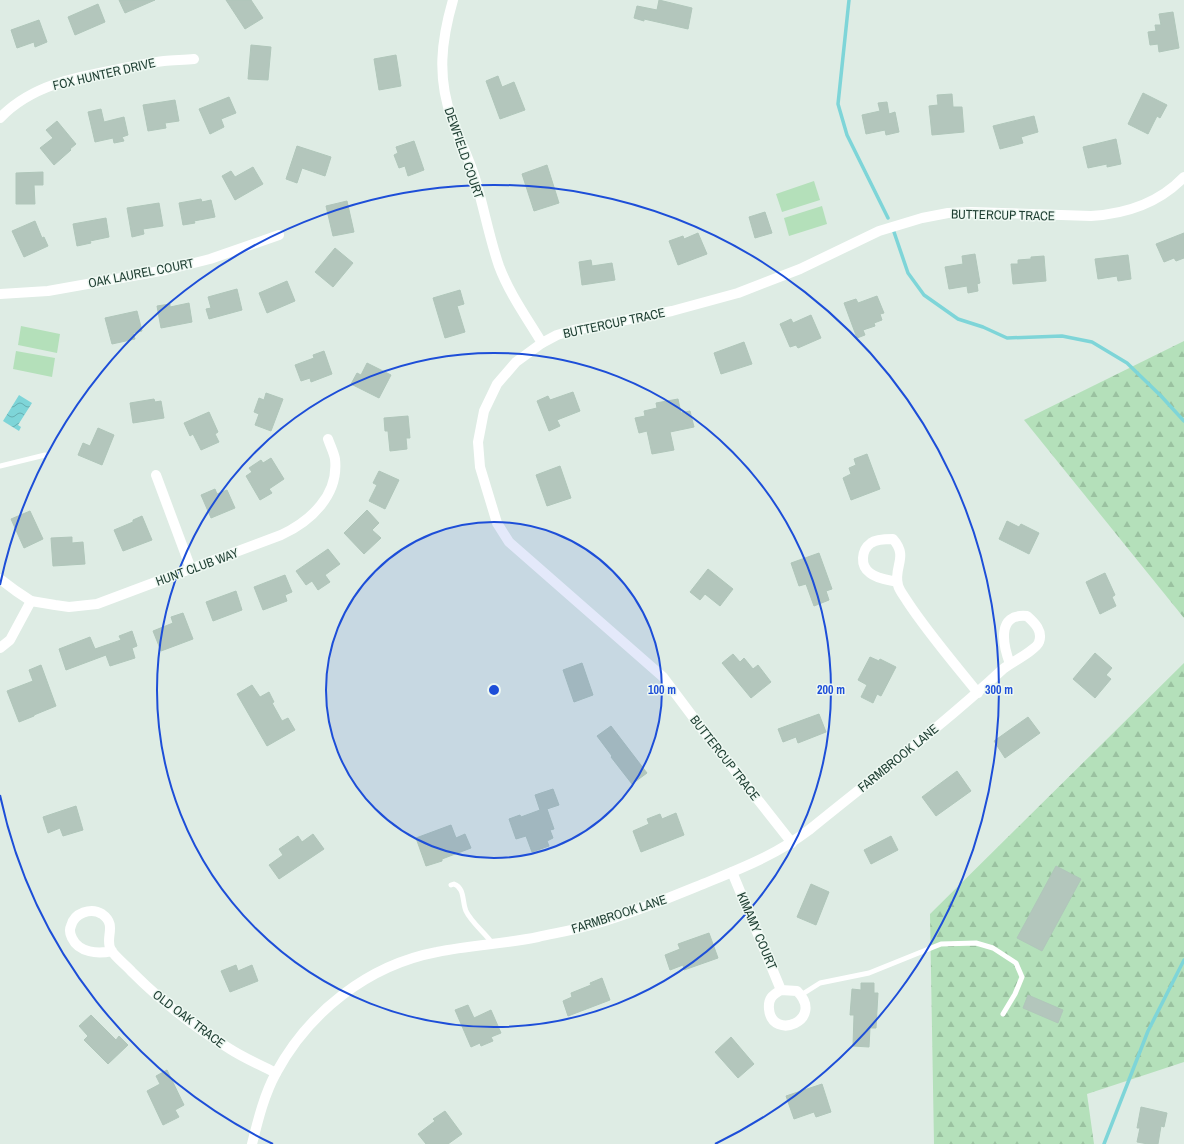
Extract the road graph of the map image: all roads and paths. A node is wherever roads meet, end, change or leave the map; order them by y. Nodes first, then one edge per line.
1 (453, 0) edge
2 (194, 59) dead end
3 (0, 118) edge
4 (1184, 177) edge
5 (279, 235) dead end
6 (0, 294) edge
7 (542, 343) junction
8 (328, 439) dead end
9 (45, 455) dead end
10 (0, 466) edge
11 (156, 475) dead end
12 (191, 570) junction
13 (0, 579) edge
14 (898, 582) junction
15 (31, 601) junction
16 (0, 648) edge
17 (1010, 664) junction
18 (978, 693) junction
19 (792, 843) junction
20 (732, 872) junction
21 (451, 885) dead end
22 (493, 944) junction
23 (112, 951) junction
24 (781, 990) junction
25 (801, 995) junction
26 (1003, 1014) dead end
27 (276, 1073) junction
28 (252, 1144) edge

1 - 7 street, DEWFIELD COURT
2 - 3 street, FOX HUNTER DRIVE
4 - 7 street, BUTTERCUP TRACE
5 - 6 street, OAK LAUREL COURT
7 - 19 street, BUTTERCUP TRACE
8 - 12 street, HUNT CLUB WAY
9 - 10 lane
11 - 12 street
12 - 15 street, HUNT CLUB WAY
13 - 15 street, HUNT CLUB WAY
14 - 14 street
14 - 18 street
15 - 16 street
17 - 17 street, FARMBROOK LANE
17 - 18 street, FARMBROOK LANE
18 - 19 street, FARMBROOK LANE
19 - 20 street, FARMBROOK LANE
20 - 22 street, FARMBROOK LANE
20 - 24 street, KIMAMY COURT
21 - 22 lane
22 - 27 street, FARMBROOK LANE
23 - 23 street
23 - 27 street, OLD OAK TRACE
24 - 25 street
24 - 25 street
25 - 26 lane
27 - 28 street, FARMBROOK LANE

